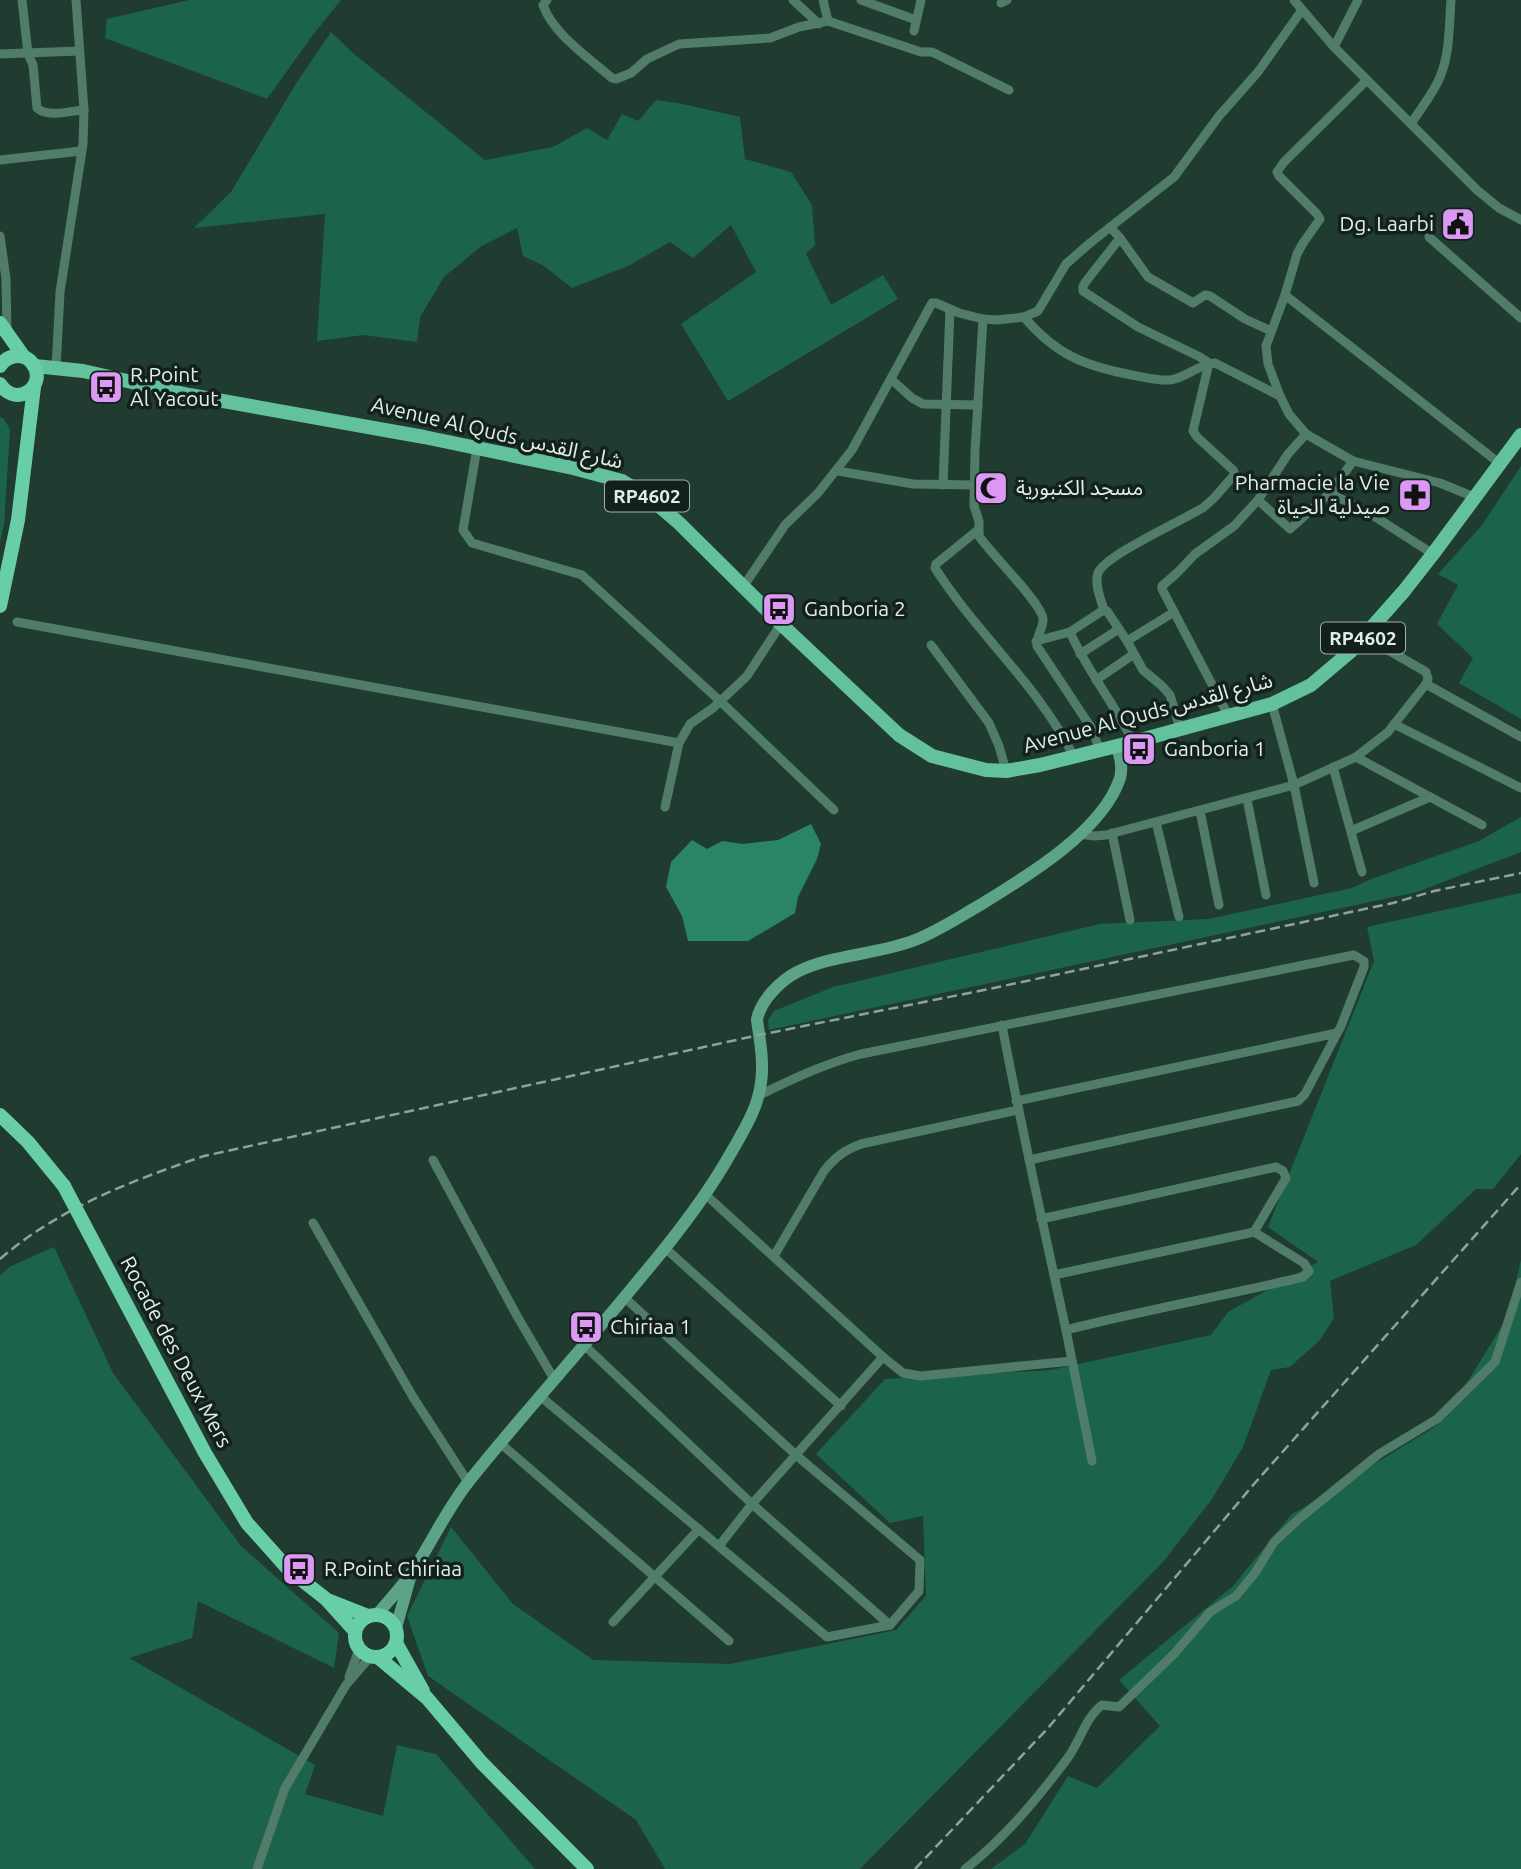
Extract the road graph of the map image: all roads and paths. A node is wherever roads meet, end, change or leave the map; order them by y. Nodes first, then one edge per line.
1 (22, 0) edge
2 (76, 0) edge
3 (547, 0) edge
4 (793, 0) edge
5 (823, 0) edge
6 (861, 0) edge
7 (921, 0) edge
8 (1294, 0) edge
9 (1358, 0) edge
10 (1451, 0) edge
11 (1302, 9) junction
12 (916, 20) junction
13 (824, 22) junction
14 (914, 31) dead end
15 (1334, 47) junction
16 (79, 51) junction
17 (0, 54) edge
18 (28, 54) junction
19 (1367, 80) junction
20 (1009, 90) dead end
21 (84, 110) junction
22 (1411, 124) junction
23 (81, 151) junction
24 (0, 160) edge
25 (1521, 220) edge
26 (1110, 227) junction
27 (0, 236) edge
28 (1429, 237) dead end
29 (1120, 238) junction
30 (1285, 295) junction
31 (950, 310) junction
32 (1024, 317) junction
33 (1521, 318) edge
34 (983, 319) junction
35 (4, 328) edge
36 (1270, 331) junction
37 (1209, 363) junction
38 (0, 366) edge
39 (63, 369) junction
40 (32, 372) junction
41 (892, 380) junction
42 (7, 392) edge
43 (1280, 396) junction
44 (946, 404) junction
45 (978, 405) junction
46 (1306, 435) junction
47 (1521, 435) edge
48 (26, 442) junction
49 (477, 448) junction
50 (1353, 461) junction
51 (1499, 463) junction
52 (838, 471) junction
53 (943, 485) junction
54 (975, 485) junction
55 (1330, 492) junction
56 (1474, 497) junction
57 (1258, 500) junction
58 (978, 530) junction
59 (1433, 554) junction
60 (743, 587) junction
61 (0, 606) edge
62 (1104, 610) junction
63 (1174, 612) junction
64 (18, 622) dead end
65 (781, 624) junction
66 (1119, 629) junction
67 (1070, 632) junction
68 (1036, 641) junction
69 (1127, 641) junction
70 (931, 645) dead end
71 (1383, 647) dead end
72 (1080, 654) junction
73 (1134, 654) junction
74 (1096, 680) junction
75 (1426, 684) junction
76 (720, 701) junction
77 (1272, 704) junction
78 (1229, 717) junction
79 (1394, 724) junction
80 (1180, 729) junction
81 (1521, 737) edge
82 (679, 743) junction
83 (1133, 743) junction
84 (1117, 746) junction
85 (1100, 751) junction
86 (1074, 757) junction
87 (1356, 757) junction
88 (1334, 767) junction
89 (1006, 771) junction
90 (1294, 785) junction
91 (1521, 788) edge
92 (1430, 797) junction
93 (1247, 799) junction
94 (665, 807) dead end
95 (834, 810) dead end
96 (1200, 811) junction
97 (1156, 822) junction
98 (1482, 825) dead end
99 (1351, 831) junction
100 (1112, 833) junction
101 (1079, 834) junction
102 (1362, 872) dead end
103 (1314, 883) dead end
104 (1266, 895) dead end
105 (1219, 905) dead end
106 (1179, 917) dead end
107 (1130, 920) dead end
108 (1002, 1025) junction
109 (1337, 1033) junction
110 (758, 1096) junction
111 (1017, 1106) junction
112 (0, 1115) edge
113 (433, 1160) dead end
114 (1029, 1160) junction
115 (706, 1195) junction
116 (1041, 1219) junction
117 (313, 1223) dead end
118 (1254, 1232) junction
119 (665, 1248) junction
120 (774, 1256) junction
121 (1054, 1275) junction
122 (1521, 1282) edge
123 (625, 1297) junction
124 (1066, 1330) junction
125 (584, 1345) junction
126 (883, 1357) junction
127 (1072, 1361) junction
128 (554, 1379) junction
129 (540, 1396) junction
130 (841, 1406) junction
131 (500, 1443) junction
132 (796, 1455) junction
133 (1092, 1461) dead end
134 (468, 1482) junction
135 (752, 1504) junction
136 (699, 1529) junction
137 (719, 1546) junction
138 (413, 1571) junction
139 (656, 1578) junction
140 (326, 1599) junction
141 (372, 1616) junction
142 (613, 1622) dead end
143 (890, 1625) junction
144 (355, 1631) junction
145 (396, 1636) junction
146 (729, 1641) dead end
147 (369, 1655) junction
148 (427, 1698) junction
149 (257, 1869) edge
150 (587, 1869) edge
151 (965, 1869) edge

1 - 18 street
2 - 16 street
3 - 13 street
4 - 13 street
5 - 13 street
6 - 12 street
7 - 12 street
8 - 11 street
9 - 15 street
10 - 22 street
11 - 15 street
11 - 26 street
12 - 14 street
13 - 20 street
15 - 19 street
16 - 18 street
16 - 21 street
17 - 18 street
18 - 21 street
19 - 22 street
19 - 30 street
21 - 23 street
22 - 25 street
23 - 24 street
23 - 39 street
26 - 29 street
26 - 32 street
27 - 35 street
28 - 33 street
29 - 36 street
29 - 37 street
30 - 36 street
30 - 51 street
31 - 34 street
31 - 41 street
31 - 44 street
32 - 34 street
32 - 37 street
34 - 45 street
35 - 40 highway
36 - 43 street
37 - 43 street
37 - 62 street
38 - 40 highway, RP4602
39 - 40 main road, Avenue Al Quds شارع القدس / RP4602
39 - 49 main road, Avenue Al Quds شارع القدس / RP4602
40 - 42 highway
40 - 48 highway
41 - 44 street
41 - 52 street
42 - 48 highway
43 - 46 street
44 - 45 street
44 - 53 street
45 - 54 street
46 - 50 street
46 - 57 street
47 - 51 main road, Avenue Al Quds شارع القدس / RP4602
48 - 61 highway
49 - 60 main road, Avenue Al Quds شارع القدس / RP4602
49 - 76 street
50 - 55 street
50 - 56 street
51 - 56 main road, Avenue Al Quds شارع القدس / RP4602
52 - 53 street
52 - 60 street
53 - 54 street
54 - 58 street
55 - 57 street
55 - 59 street
56 - 59 main road, Avenue Al Quds شارع القدس / RP4602
57 - 63 street
58 - 68 street
58 - 86 street
59 - 77 main road, Avenue Al Quds شارع القدس / RP4602
60 - 65 main road, Avenue Al Quds شارع القدس / RP4602
62 - 66 street
62 - 67 street
63 - 69 street
63 - 78 street
64 - 82 street
65 - 76 street
65 - 89 main road, Avenue Al Quds شارع القدس / RP4602
66 - 69 street
66 - 72 street
67 - 68 street
67 - 72 street
68 - 85 street
69 - 73 street
70 - 89 street
71 - 75 street
72 - 74 street
73 - 74 street
73 - 80 street
74 - 83 street
75 - 79 street
75 - 81 street
76 - 82 street
76 - 95 street
77 - 78 main road, Avenue Al Quds شارع القدس / RP4602
77 - 90 street
78 - 80 main road, Avenue Al Quds شارع القدس / RP4602
79 - 87 street
79 - 91 street
80 - 83 main road, Avenue Al Quds شارع القدس / RP4602
82 - 94 street
83 - 84 main road, Avenue Al Quds شارع القدس / RP4602
84 - 85 main road, Avenue Al Quds شارع القدس / RP4602
84 - 101 main road
85 - 86 main road, Avenue Al Quds شارع القدس / RP4602
86 - 89 main road, Avenue Al Quds شارع القدس / RP4602
87 - 88 street
87 - 92 street
88 - 90 street
88 - 99 street
90 - 93 street
90 - 103 street
92 - 98 street
92 - 99 street
93 - 96 street
93 - 104 street
96 - 97 street
96 - 105 street
97 - 100 street
97 - 106 street
99 - 102 street
100 - 101 street
100 - 107 street
101 - 110 main road
108 - 109 street
108 - 110 street
108 - 111 street
109 - 111 street
109 - 114 street
110 - 115 main road
111 - 114 street
111 - 120 street
112 - 140 highway, Rocade des Deux Mers, bridge
113 - 128 street
114 - 116 street
115 - 119 main road
115 - 120 street
116 - 118 street
116 - 121 street
117 - 134 street
118 - 121 street
118 - 124 street
119 - 123 main road
119 - 130 street
120 - 126 street
121 - 124 street
122 - 151 street
123 - 125 main road
123 - 132 street
124 - 127 street
125 - 128 main road
125 - 135 street
126 - 127 street
126 - 130 street
127 - 133 street
128 - 129 main road
129 - 131 main road
129 - 136 street
130 - 132 street
131 - 134 main road
131 - 139 street
132 - 135 street
132 - 143 street
134 - 138 main road
135 - 137 street
135 - 143 street
136 - 137 street
136 - 139 street
137 - 143 street
138 - 141 main road
138 - 145 main road
139 - 142 street
139 - 146 street
140 - 141 highway, Rocade des Deux Mers
140 - 144 highway, Rocade des Deux Mers
141 - 144 highway
141 - 145 highway
144 - 147 highway
145 - 147 highway
145 - 148 highway
147 - 148 highway
147 - 149 street
148 - 150 highway

